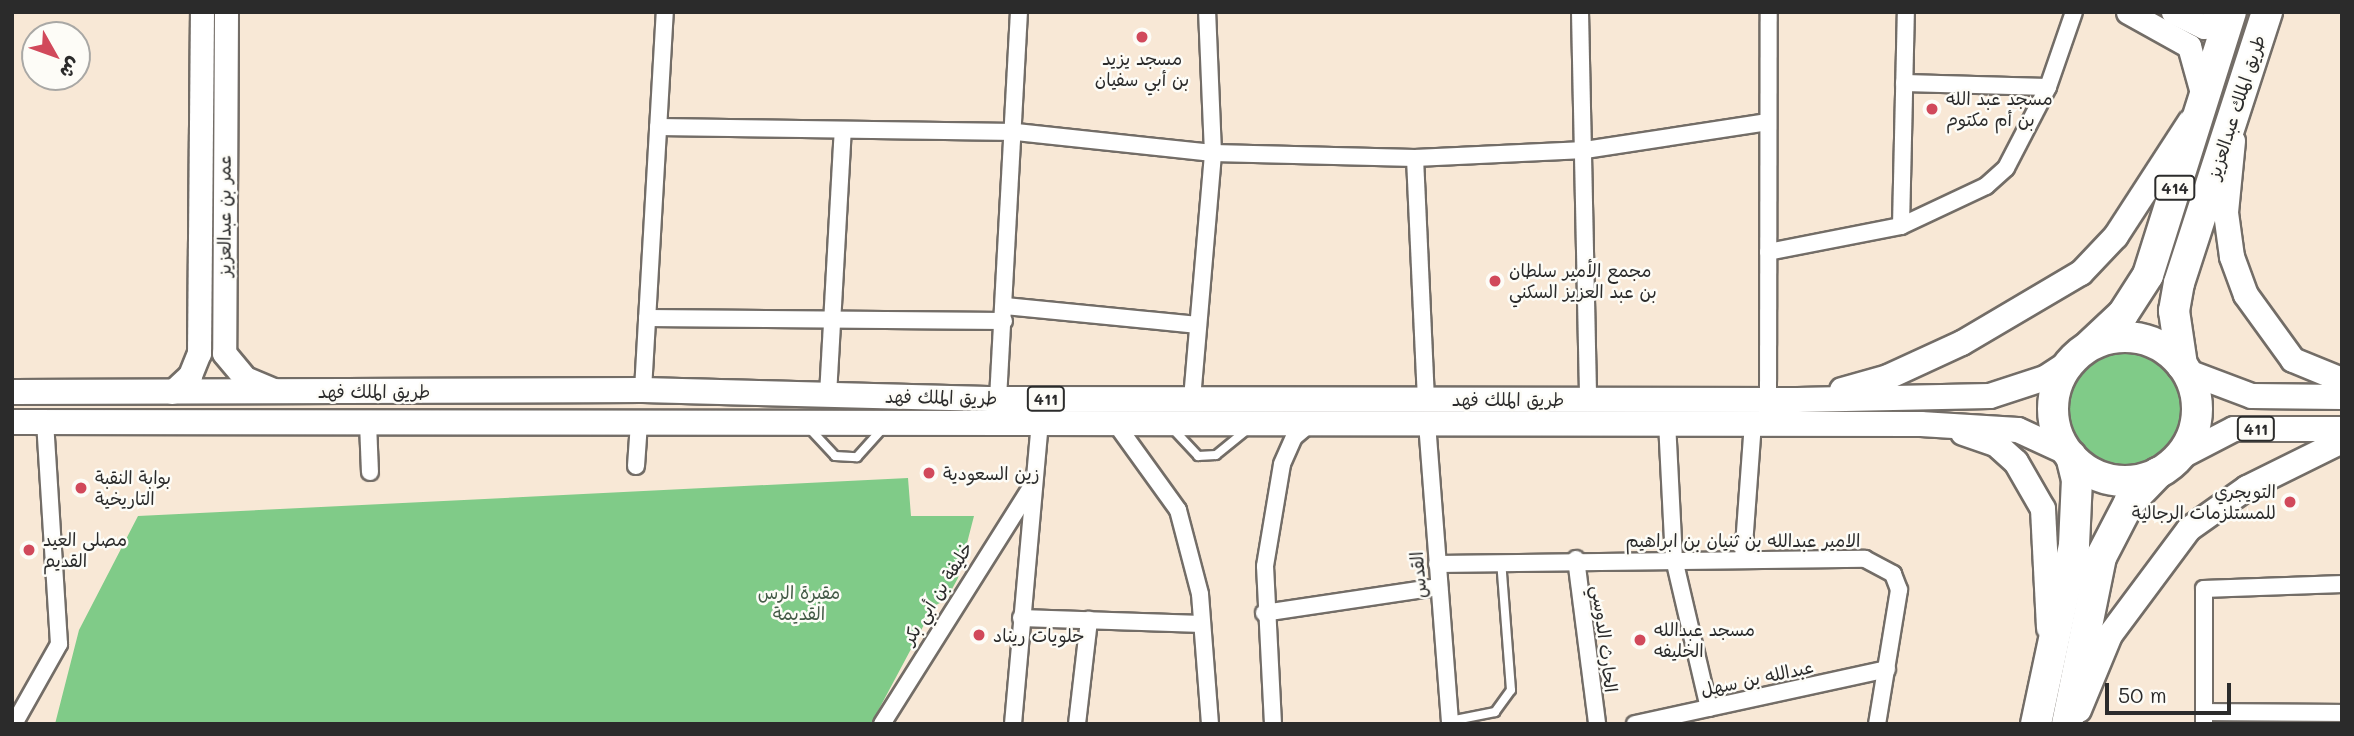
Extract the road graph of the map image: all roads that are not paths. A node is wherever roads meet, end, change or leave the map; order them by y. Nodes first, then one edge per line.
1 (202, 12) edge
2 (226, 12) edge
3 (665, 12) edge
4 (1019, 12) edge
5 (1206, 12) edge
6 (1580, 12) edge
7 (1769, 12) edge
8 (1906, 12) edge
9 (2074, 12) edge
10 (2129, 12) edge
11 (2173, 12) edge
12 (2225, 12) edge
13 (2231, 12) edge
14 (2267, 12) edge
15 (1904, 83) junction
16 (2048, 87) junction
17 (2201, 100) junction
18 (2236, 105) junction
19 (1768, 122) junction
20 (658, 127) junction
21 (843, 130) junction
22 (1016, 132) junction
23 (1585, 150) junction
24 (1213, 153) junction
25 (1415, 158) junction
26 (1901, 226) junction
27 (1768, 251) junction
28 (2153, 259) junction
29 (2184, 269) junction
30 (1004, 313) junction
31 (647, 318) junction
32 (832, 318) junction
33 (1198, 325) junction
34 (2080, 354) junction
35 (2185, 369) junction
36 (2342, 380) edge
37 (643, 390) junction
38 (275, 391) junction
39 (12, 392) edge
40 (172, 392) junction
41 (831, 395) junction
42 (2296, 396) junction
43 (2342, 397) edge
44 (998, 399) junction
45 (1192, 399) junction
46 (1588, 400) junction
47 (1768, 400) junction
48 (1797, 400) junction
49 (1427, 411) junction
50 (12, 422) edge
51 (45, 422) junction
52 (368, 422) junction
53 (1667, 422) junction
54 (639, 423) junction
55 (805, 423) junction
56 (833, 423) junction
57 (887, 423) junction
58 (1040, 423) junction
59 (1753, 423) junction
60 (1116, 424) junction
61 (1921, 424) junction
62 (1307, 426) junction
63 (2294, 429) junction
64 (2342, 429) edge
65 (2342, 441) edge
66 (2069, 455) junction
67 (2168, 465) junction
68 (636, 466) dead end
69 (370, 471) dead end
70 (1031, 487) junction
71 (2087, 556) junction
72 (1576, 559) junction
73 (1674, 559) junction
74 (1743, 559) junction
75 (1500, 561) junction
76 (1437, 564) junction
77 (2342, 584) edge
78 (1439, 587) junction
79 (1264, 613) junction
80 (1021, 618) junction
81 (1088, 620) junction
82 (1202, 624) junction
83 (2050, 660) junction
84 (1887, 669) junction
85 (1709, 708) junction
86 (2342, 713) edge
87 (2204, 718) edge
88 (1450, 723) edge
89 (14, 724) edge
90 (882, 724) edge
91 (1013, 724) edge
92 (1077, 724) edge
93 (1210, 724) edge
94 (1273, 724) edge
95 (1597, 724) edge
96 (1635, 724) edge
97 (1877, 724) edge
98 (2036, 724) edge
99 (2067, 724) edge
100 (2073, 724) edge

1 - 40 street, عمر بن عبدالعزيز
2 - 38 street, عمر بن عبدالعزيز
3 - 20 street
4 - 22 street
5 - 24 street
6 - 23 street
7 - 19 street
8 - 15 street
9 - 16 street
10 - 17 street
11 - 12 street
13 - 17 highway, طريق الملك عبدالعزيز / 414
14 - 18 highway, طريق الملك عبدالعزيز / 414
15 - 16 street
15 - 26 street
16 - 26 street
17 - 28 highway, طريق الملك عبدالعزيز / 414
17 - 48 main road
18 - 29 highway, طريق الملك عبدالعزيز / 414
18 - 36 main road
19 - 23 street
19 - 27 street
20 - 21 street
20 - 31 street
21 - 22 street
21 - 32 street
22 - 24 street
22 - 30 street
23 - 25 street
23 - 46 street
24 - 25 street
24 - 33 street
25 - 49 street, القدس
26 - 27 street
27 - 47 street
28 - 29 highway
28 - 34 highway, طريق الملك عبدالعزيز / 414
29 - 35 highway, طريق الملك عبدالعزيز / 414
30 - 32 street
30 - 33 street
30 - 44 street
31 - 32 street
31 - 37 street
32 - 41 street
33 - 45 street
34 - 35 highway
34 - 48 main road, طريق الملك فهد / 411
34 - 66 highway
35 - 42 main road, 411
35 - 67 highway
37 - 38 main road, طريق الملك فهد / 411
37 - 41 main road, طريق الملك فهد / 411
38 - 40 main road, طريق الملك فهد / 411
39 - 40 main road, طريق الملك فهد / 411
41 - 44 main road, طريق الملك فهد / 411
41 - 56 main road
42 - 43 main road, 411
42 - 63 main road
44 - 45 main road, طريق الملك فهد / 411
45 - 49 main road, طريق الملك فهد / 411
46 - 47 main road, طريق الملك فهد / 411
46 - 49 main road, طريق الملك فهد / 411
47 - 48 main road, طريق الملك فهد / 411
49 - 53 main road, طريق الملك فهد / 411
49 - 62 main road, طريق الملك فهد / 411
49 - 76 street, القدس
50 - 51 main road, طريق الملك فهد / 411
51 - 52 main road, طريق الملك فهد / 411
51 - 89 street
52 - 54 main road, طريق الملك فهد / 411
52 - 69 street
53 - 59 main road, طريق الملك فهد / 411
53 - 73 street
54 - 55 main road, طريق الملك فهد / 411
54 - 68 street
55 - 56 main road, طريق الملك فهد / 411
55 - 57 lane
56 - 57 main road, طريق الملك فهد / 411
57 - 58 main road, طريق الملك فهد / 411
58 - 60 main road, طريق الملك فهد / 411
58 - 70 street, خليفة بن أبي بكر
59 - 61 main road, طريق الملك فهد / 411
59 - 74 street
60 - 62 main road, طريق الملك فهد / 411
60 - 82 street
61 - 66 main road, طريق الملك فهد / 411
61 - 83 main road
62 - 79 street
63 - 64 main road, 411
63 - 67 main road, 411
65 - 100 main road
66 - 67 highway
66 - 71 highway
67 - 71 highway
70 - 80 street, خليفة بن أبي بكر
70 - 90 street, خليفة بن أبي بكر
71 - 83 highway
71 - 99 highway
72 - 73 street, الامير عبدالله بن ثنيان بن ابراهيم
72 - 75 street, الامير عبدالله بن ثنيان بن ابراهيم
72 - 95 street, الحارث الدوسي
73 - 74 street, الامير عبدالله بن ثنيان بن ابراهيم
73 - 85 street
74 - 84 street, الامير عبدالله بن ثنيان بن ابراهيم
75 - 76 street, الامير عبدالله بن ثنيان بن ابراهيم
75 - 88 lane
76 - 78 street, القدس
77 - 87 street
78 - 79 street
78 - 88 street, القدس
79 - 94 street
80 - 81 street
80 - 91 street, خليفة بن أبي بكر
81 - 82 street
81 - 92 street
82 - 93 street
83 - 98 highway
84 - 85 street, عبدالله بن سهل
84 - 97 street, الامير عبدالله بن ثنيان بن ابراهيم
85 - 96 street, عبدالله بن سهل
86 - 87 street

